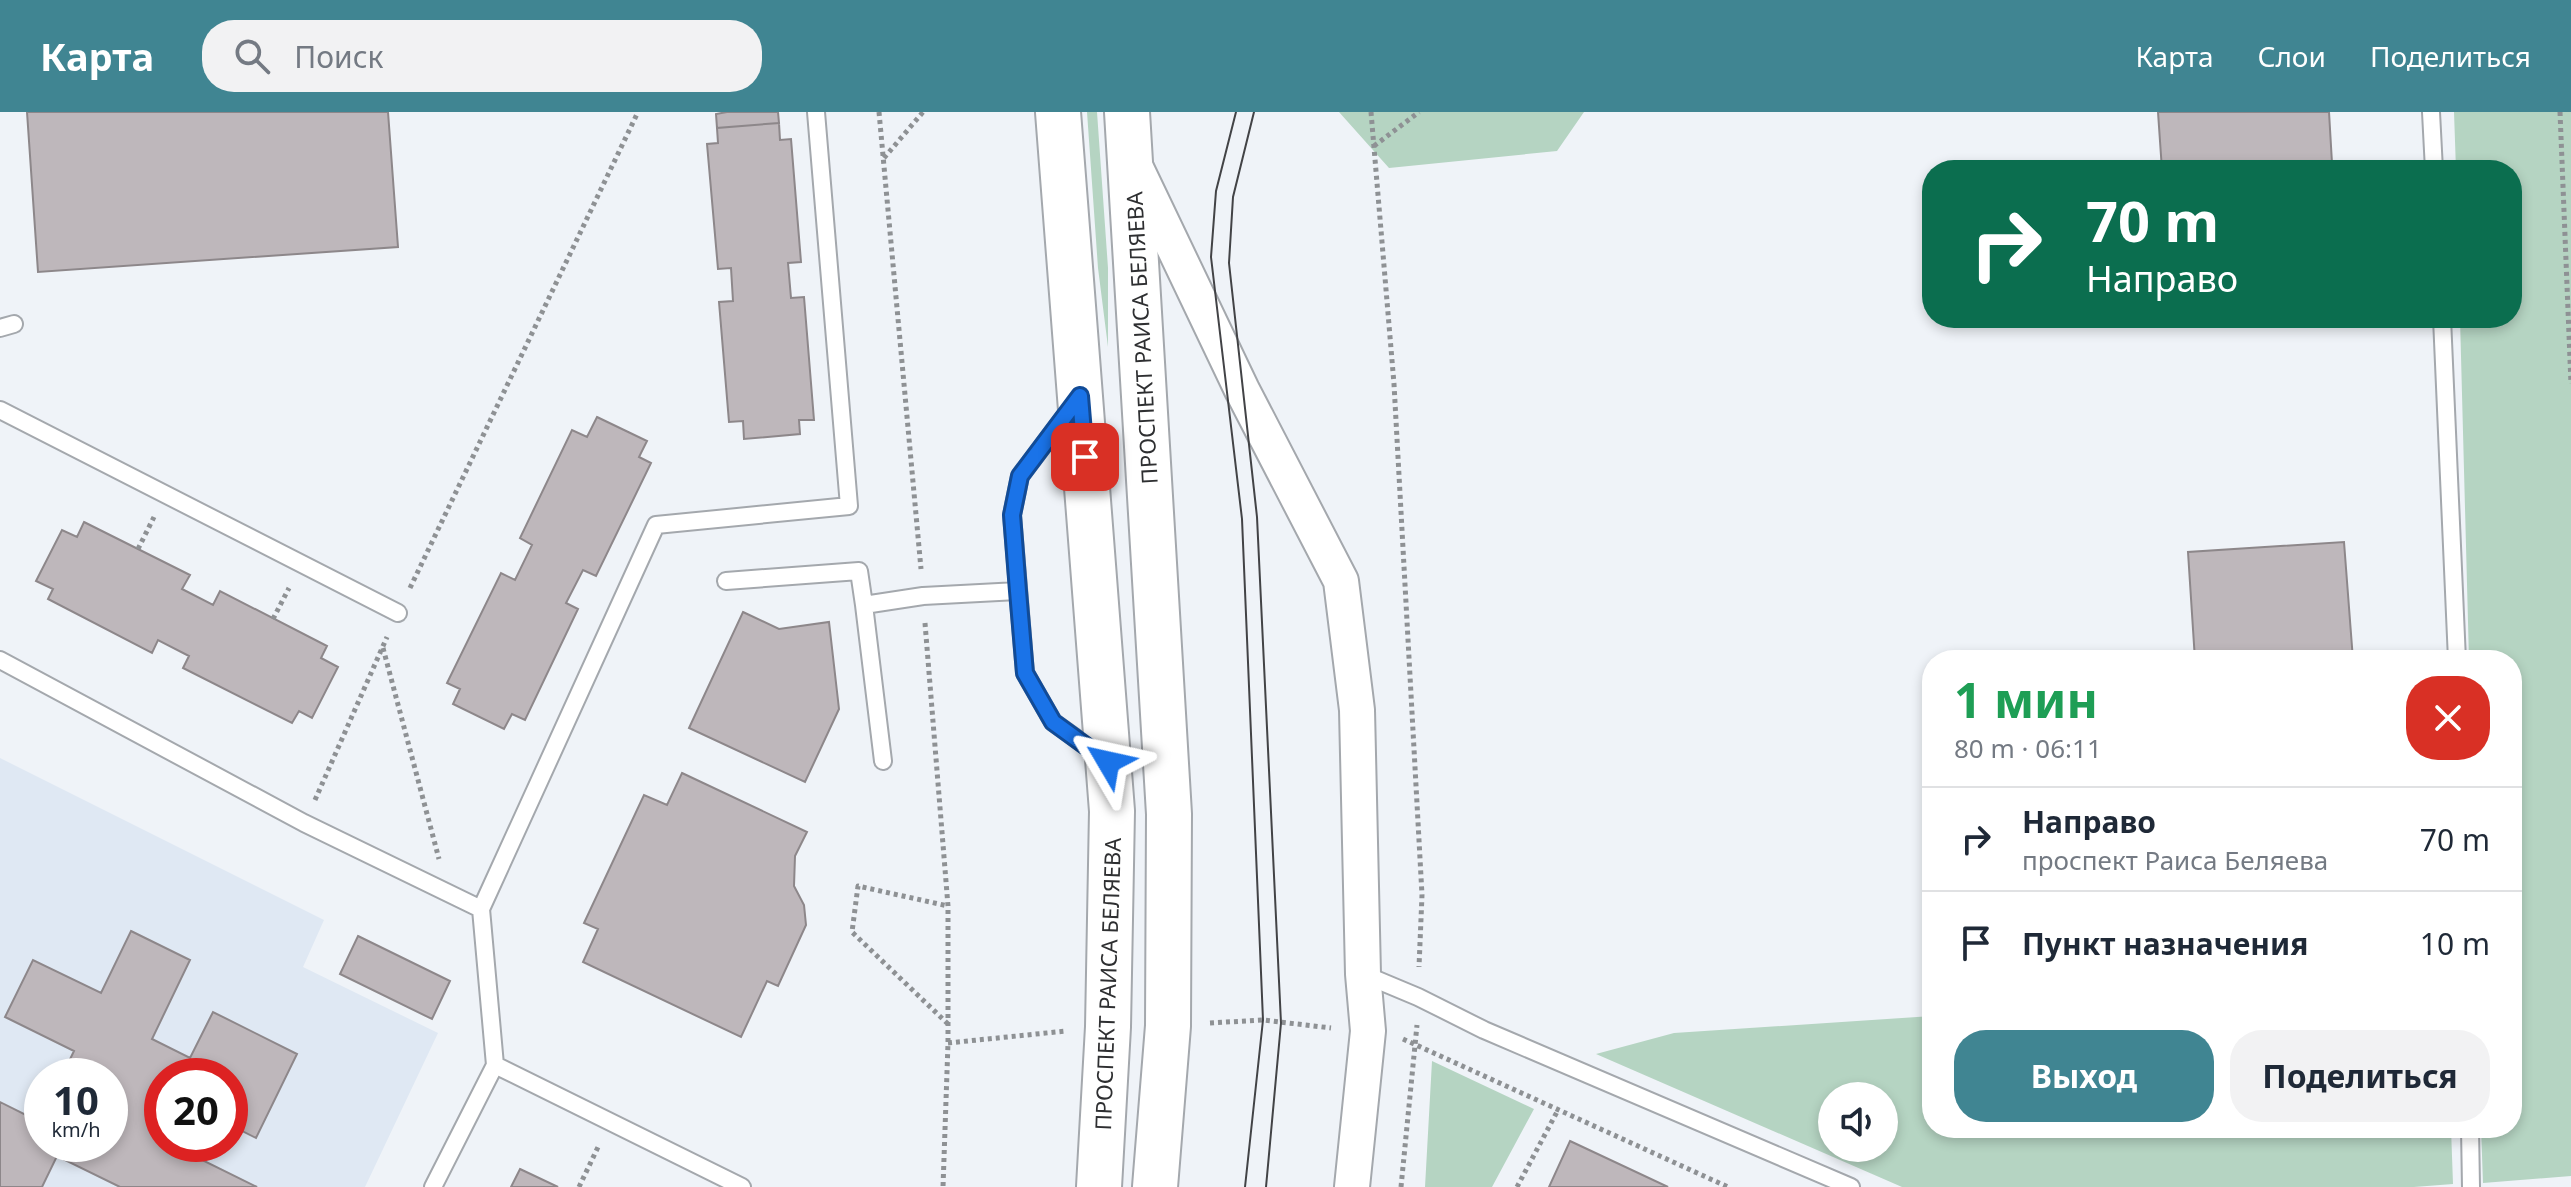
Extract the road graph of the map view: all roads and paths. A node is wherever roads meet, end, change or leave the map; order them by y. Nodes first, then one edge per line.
1 (638, 112) edge
2 (816, 112) edge
3 (879, 112) edge
4 (923, 112) edge
5 (1058, 112) edge
6 (1127, 112) edge
7 (1371, 112) edge
8 (1419, 112) edge
9 (2431, 112) edge
10 (2560, 112) edge
11 (1374, 146) junction
12 (1131, 155) junction
13 (884, 158) junction
14 (2433, 160) edge
15 (2442, 328) edge
16 (2571, 384) edge
17 (1080, 396) junction
18 (0, 410) edge
19 (726, 581) dead end
20 (1018, 591) junction
21 (923, 596) junction
22 (864, 605) junction
23 (398, 613) junction
24 (382, 648) junction
25 (2457, 650) edge
26 (0, 660) edge
27 (883, 761) dead end
28 (1108, 762) junction
29 (304, 823) junction
30 (448, 894) junction
31 (948, 906) junction
32 (481, 909) junction
33 (1363, 974) junction
34 (1418, 997) junction
35 (1208, 1023) dead end
36 (948, 1024) junction
37 (1071, 1031) dead end
38 (1368, 1031) junction
39 (948, 1043) junction
40 (1417, 1045) junction
41 (495, 1065) junction
42 (1558, 1110) junction
43 (611, 1121) junction
44 (2470, 1138) edge
45 (1839, 1185) edge
46 (433, 1187) edge
47 (579, 1187) edge
48 (742, 1187) edge
49 (943, 1187) edge
50 (1099, 1187) edge
51 (1155, 1187) edge
52 (1352, 1187) edge
53 (1401, 1187) edge
54 (1517, 1187) edge
55 (1728, 1187) edge
56 (2471, 1187) edge

1 - 23 path
2 - 32 lane
3 - 13 path
4 - 13 path
5 - 17 street, ПРОСПЕКТ РАИСА БЕЛЯЕВА
6 - 12 street, ПРОСПЕКТ РАИСА БЕЛЯЕВА
7 - 11 path
8 - 11 path
9 - 14 lane
10 - 16 path
11 - 34 path
12 - 33 street
12 - 51 street, ПРОСПЕКТ РАИСА БЕЛЯЕВА
13 - 21 path
15 - 25 lane
17 - 20 lane
17 - 28 street, ПРОСПЕКТ РАИСА БЕЛЯЕВА
18 - 23 lane
19 - 22 lane
20 - 21 lane
20 - 28 lane
21 - 22 lane
21 - 31 path
22 - 27 lane
23 - 24 path
24 - 29 path
24 - 30 path
26 - 29 lane
28 - 50 street, ПРОСПЕКТ РАИСА БЕЛЯЕВА
29 - 30 lane
30 - 32 lane
31 - 36 path
31 - 36 path
32 - 41 lane
33 - 34 lane
33 - 38 street
34 - 40 path
34 - 45 lane
35 - 38 path
36 - 39 path
37 - 39 path
38 - 40 path
38 - 52 street
39 - 49 path
40 - 42 path
40 - 53 path
41 - 43 lane
41 - 46 lane
42 - 54 path
42 - 55 path
43 - 47 path
43 - 48 lane
44 - 56 lane

